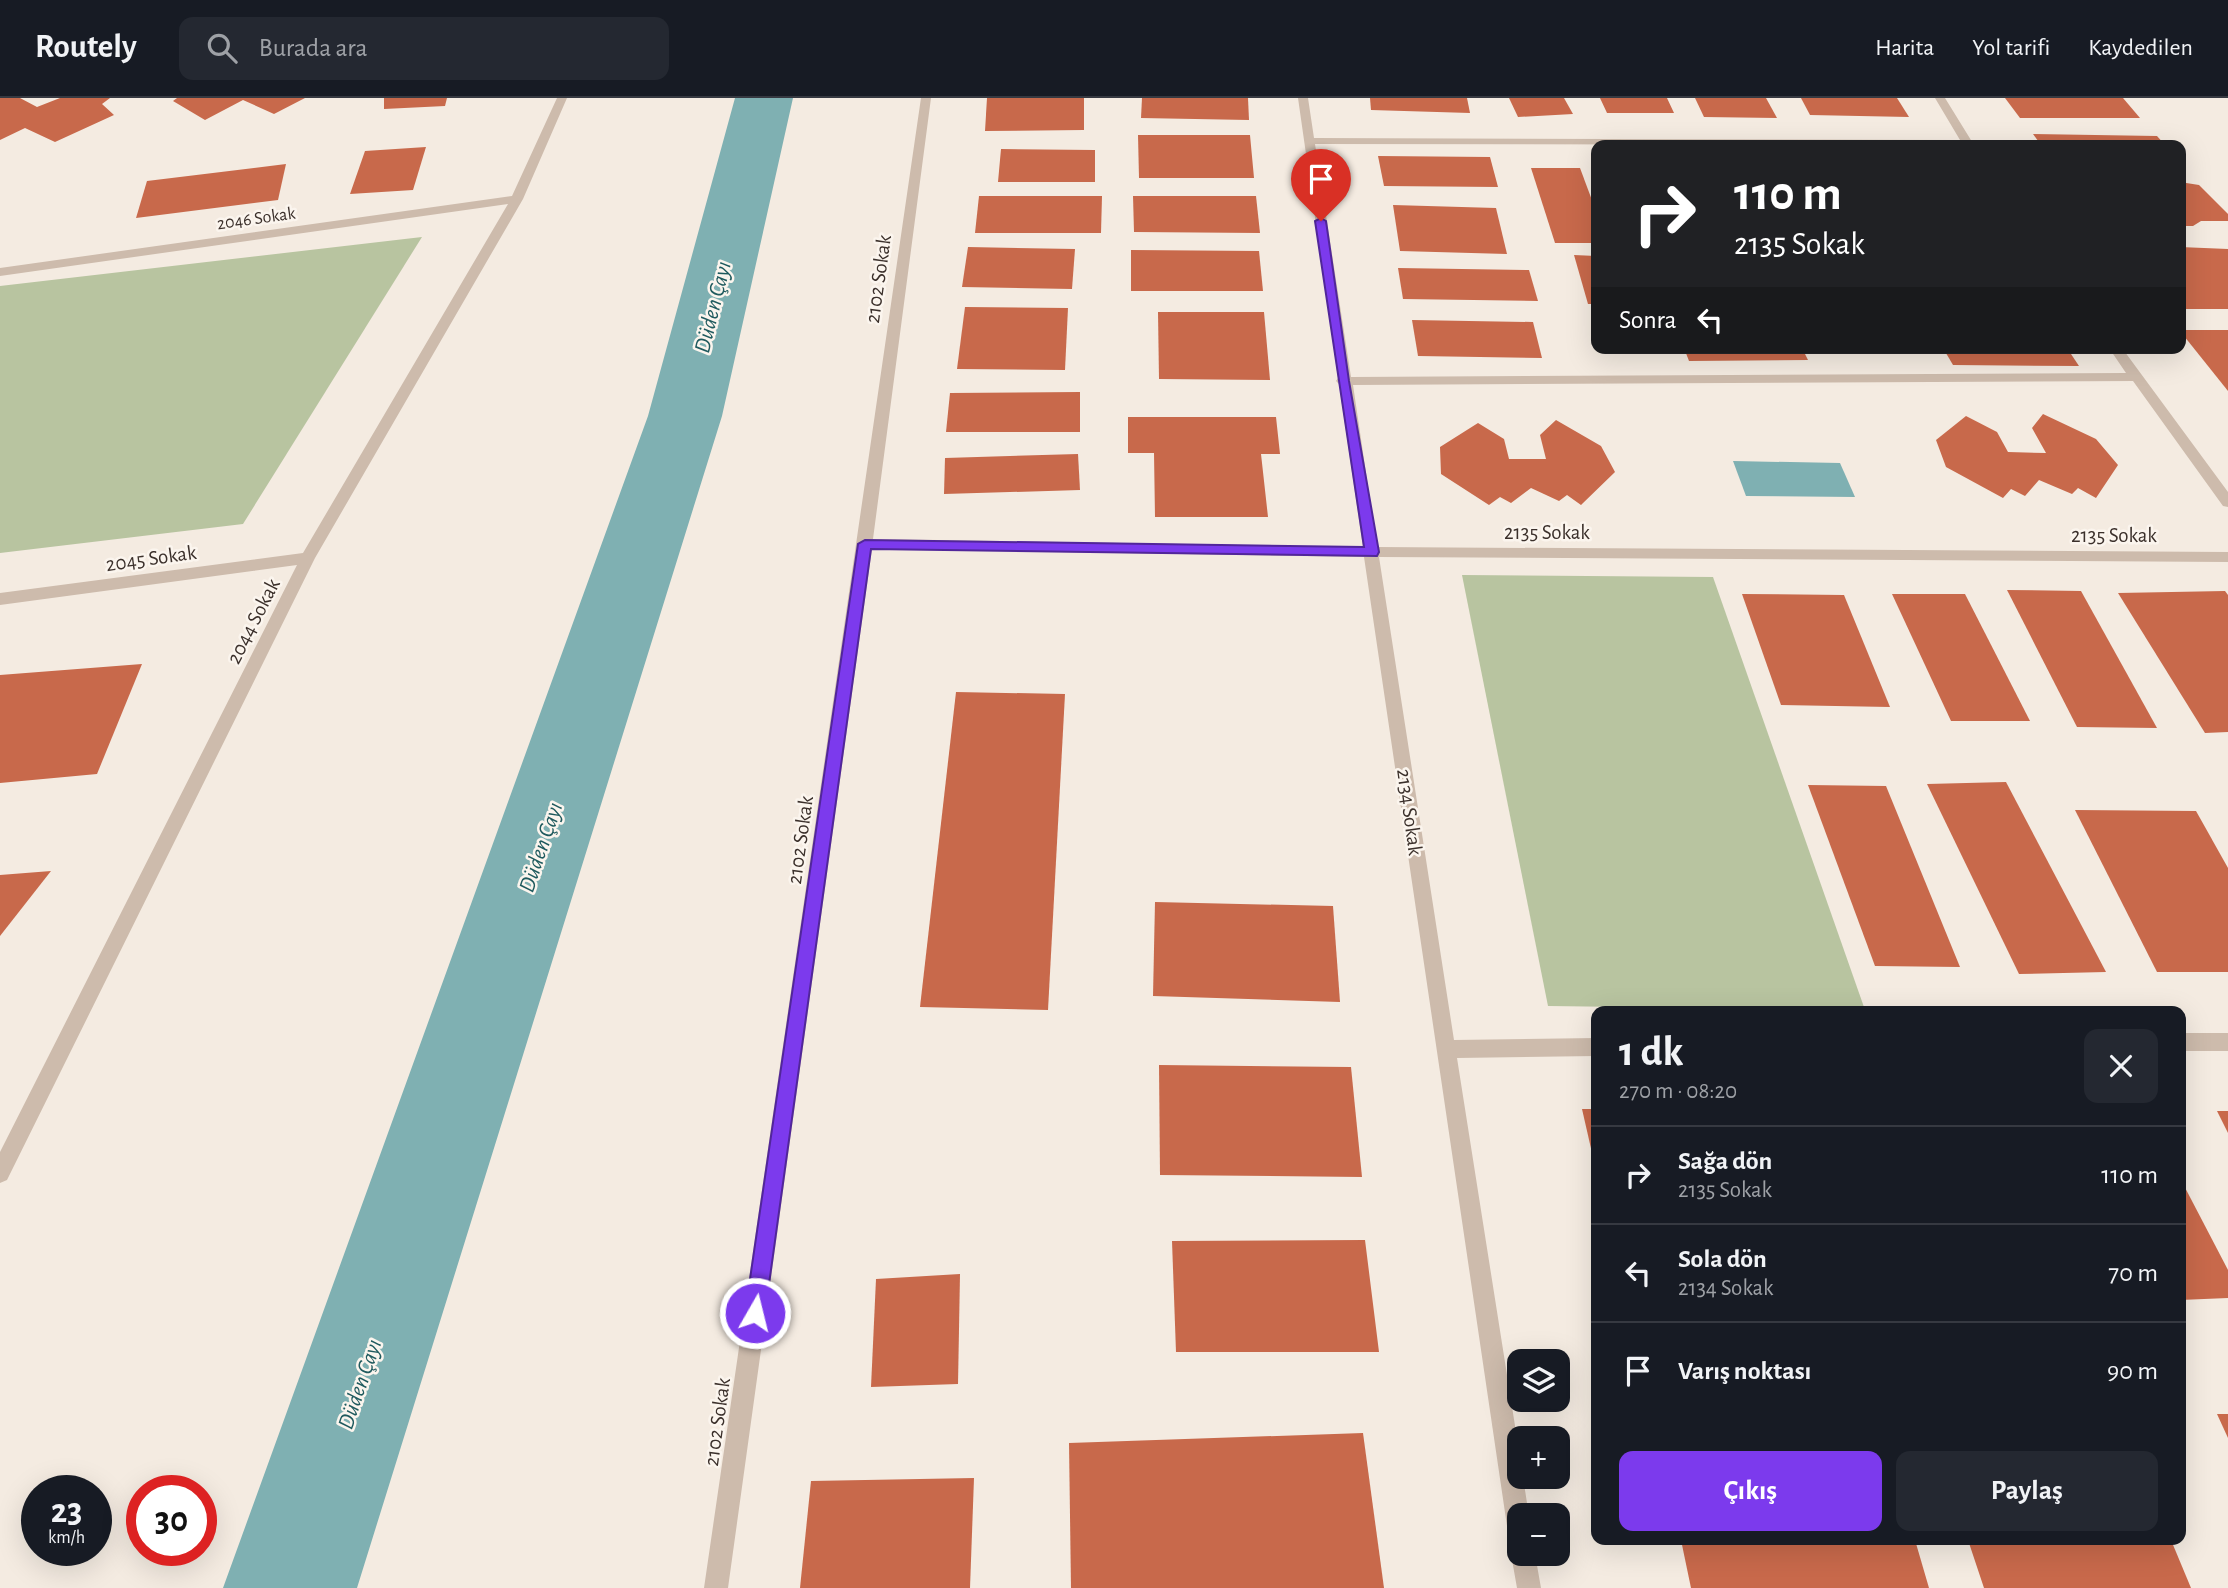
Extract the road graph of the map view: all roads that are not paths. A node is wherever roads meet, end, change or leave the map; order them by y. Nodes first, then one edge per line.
1 (562, 98) edge
2 (926, 98) edge
3 (1303, 98) edge
4 (1940, 98) edge
5 (1966, 140) edge
6 (1310, 141) junction
7 (1591, 142) edge
8 (517, 199) junction
9 (0, 272) edge
10 (2119, 354) edge
11 (2136, 377) junction
12 (1343, 381) junction
13 (2228, 502) edge
14 (865, 544) junction
15 (1372, 552) junction
16 (2228, 557) edge
17 (308, 558) junction
18 (0, 600) edge
19 (2186, 1042) edge
20 (2228, 1042) edge
21 (1591, 1047) edge
22 (1445, 1049) junction
23 (0, 1173) edge
24 (1515, 1503) edge
25 (1525, 1566) edge
26 (716, 1588) edge
27 (1529, 1588) edge

1 - 8 street, 2044 Sokak
2 - 14 street, 2102 Sokak
3 - 6 street, 2134 Sokak
4 - 5 street
6 - 7 street
6 - 12 street, 2134 Sokak
8 - 9 street, 2046 Sokak
8 - 17 street, 2044 Sokak
10 - 11 street
11 - 12 street
11 - 13 street
12 - 15 street, 2134 Sokak
14 - 15 street, 2135 Sokak
14 - 26 street, 2102 Sokak
15 - 16 street, 2135 Sokak
15 - 22 street, 2134 Sokak
17 - 18 street, 2045 Sokak
17 - 23 street, 2044 Sokak
19 - 20 street
21 - 22 street
22 - 24 street, 2134 Sokak
25 - 27 street

